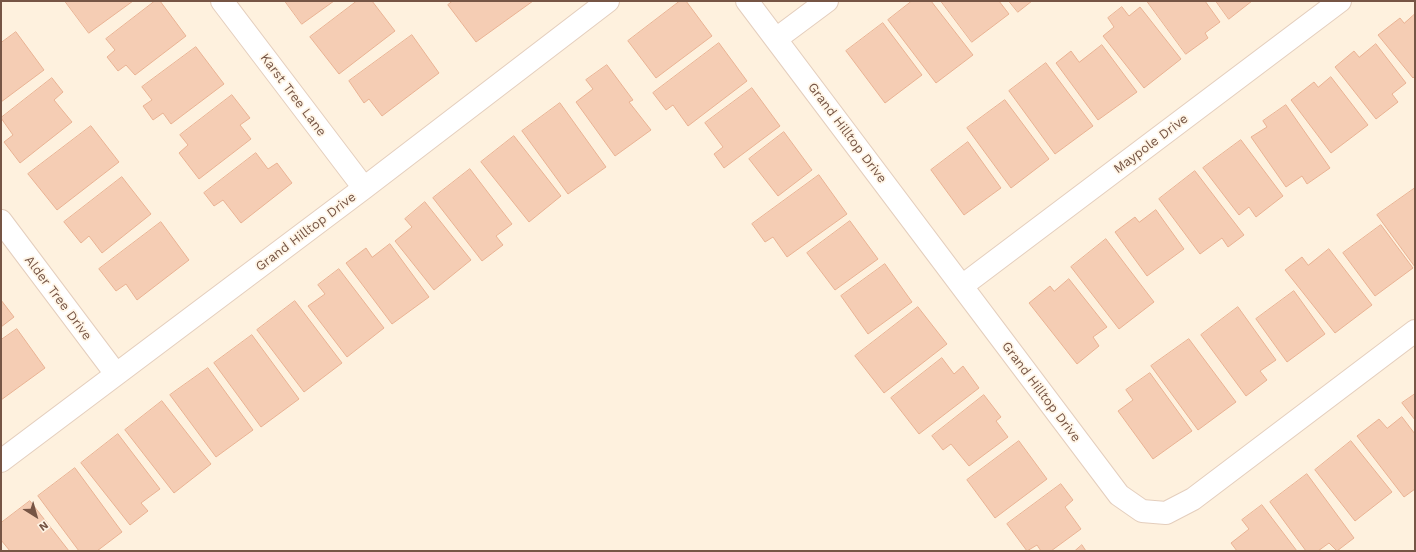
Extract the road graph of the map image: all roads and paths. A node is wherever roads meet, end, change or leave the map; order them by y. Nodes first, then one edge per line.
1 (222, 1) edge
2 (747, 1) edge
3 (827, 1) edge
4 (1340, 1) edge
5 (606, 2) edge
6 (776, 39) junction
7 (364, 188) junction
8 (1, 221) edge
9 (962, 286) junction
10 (1415, 331) edge
11 (116, 374) junction
12 (1, 460) edge

1 - 7 street, Karst Tree Lane
2 - 6 street, Grand Hilltop Drive
3 - 6 street
4 - 9 street, Maypole Drive
5 - 7 street, Grand Hilltop Drive
6 - 9 street, Grand Hilltop Drive
7 - 11 street, Grand Hilltop Drive
8 - 11 street, Alder Tree Drive
9 - 10 street, Grand Hilltop Drive
11 - 12 street, Grand Hilltop Drive

